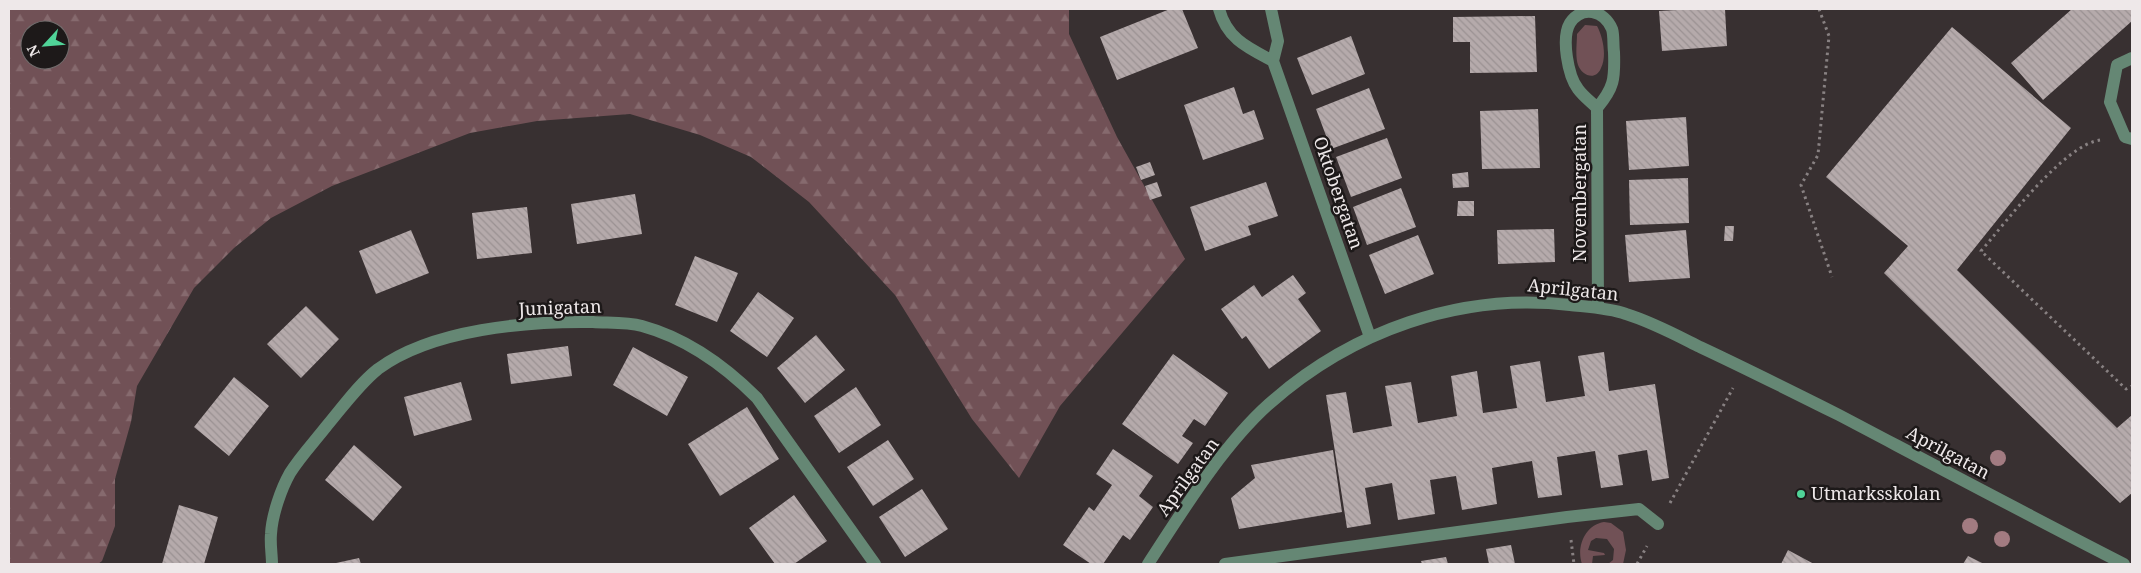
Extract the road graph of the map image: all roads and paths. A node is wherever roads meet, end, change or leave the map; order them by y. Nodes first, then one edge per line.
1 (1219, 9) edge
2 (1271, 9) edge
3 (1819, 9) edge
4 (2132, 58) edge
5 (1273, 61) junction
6 (1597, 108) junction
7 (2129, 138) edge
8 (1832, 277) dead end
9 (1598, 308) junction
10 (1370, 337) junction
11 (1745, 368) junction
12 (2132, 386) edge
13 (1658, 524) junction
14 (1154, 562) edge
15 (272, 564) edge
16 (874, 564) edge
17 (1225, 564) edge
18 (1637, 564) edge
19 (2124, 564) edge

1 - 5 street
2 - 5 street, Oktobergatan
3 - 8 path
4 - 7 street
5 - 10 street, Oktobergatan
6 - 6 street, Novembergatan
6 - 9 street, Novembergatan
7 - 12 path
9 - 10 street, Aprilgatan
9 - 11 street, Aprilgatan
10 - 14 street, Aprilgatan
11 - 13 path
11 - 19 street, Aprilgatan
13 - 17 street
13 - 18 path
15 - 16 street, Junigatan

